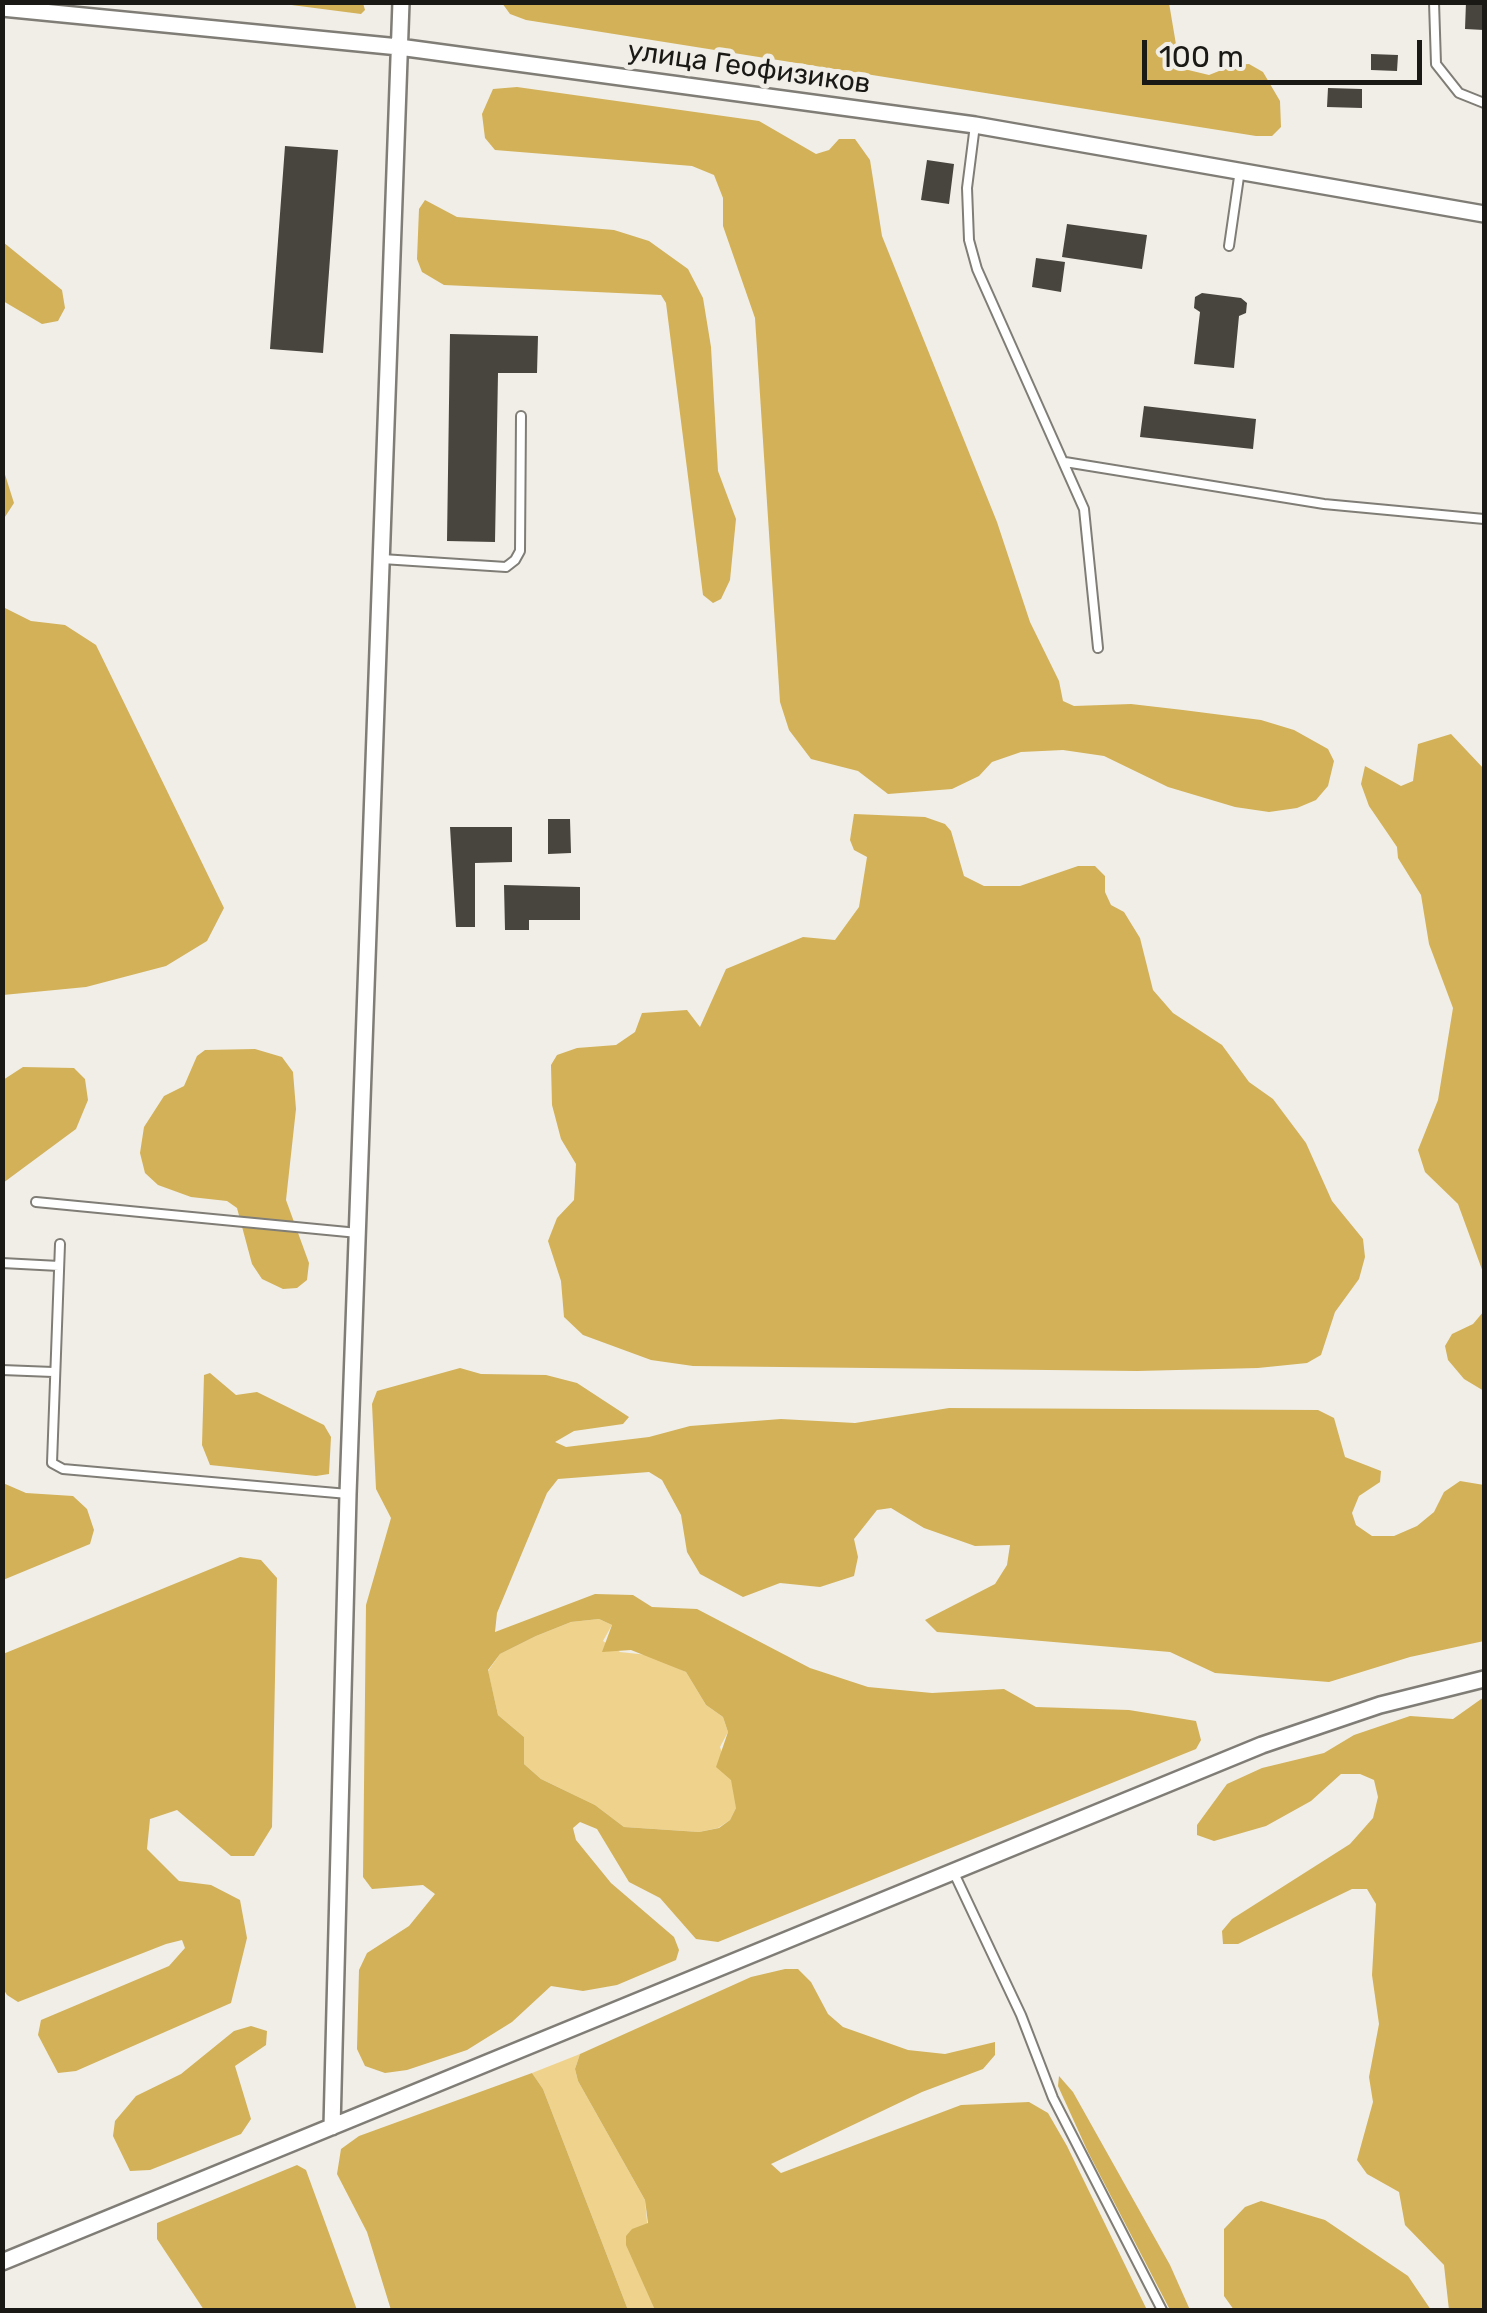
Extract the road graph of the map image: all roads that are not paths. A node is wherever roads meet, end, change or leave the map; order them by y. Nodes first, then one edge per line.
1 (401, 2) edge
2 (1434, 2) edge
3 (2, 8) edge
4 (399, 47) junction
5 (1484, 103) edge
6 (976, 125) junction
7 (1240, 170) junction
8 (1484, 214) edge
9 (1229, 246) dead end
10 (521, 416) dead end
11 (1065, 462) junction
12 (1484, 519) edge
13 (382, 559) junction
14 (1098, 648) dead end
15 (36, 1202) dead end
16 (358, 1233) junction
17 (60, 1244) dead end
18 (2, 1263) edge
19 (59, 1266) junction
20 (2, 1370) edge
21 (54, 1372) junction
22 (348, 1494) junction
23 (1484, 1679) edge
24 (953, 1871) junction
25 (332, 2128) junction
26 (2, 2262) edge
27 (1162, 2310) edge

1 - 4 street
2 - 5 lane
3 - 4 street, улица Геофизиков
4 - 6 street, улица Геофизиков
4 - 13 street
6 - 7 street, улица Геофизиков
6 - 11 lane
7 - 8 street, улица Геофизиков
7 - 9 lane
10 - 13 lane
11 - 12 lane
11 - 14 lane
13 - 16 street
15 - 16 lane
16 - 22 street
17 - 19 lane
18 - 19 lane
19 - 21 lane
20 - 21 lane
21 - 22 lane
22 - 25 street
23 - 24 street
24 - 25 street
24 - 27 lane
25 - 26 street

